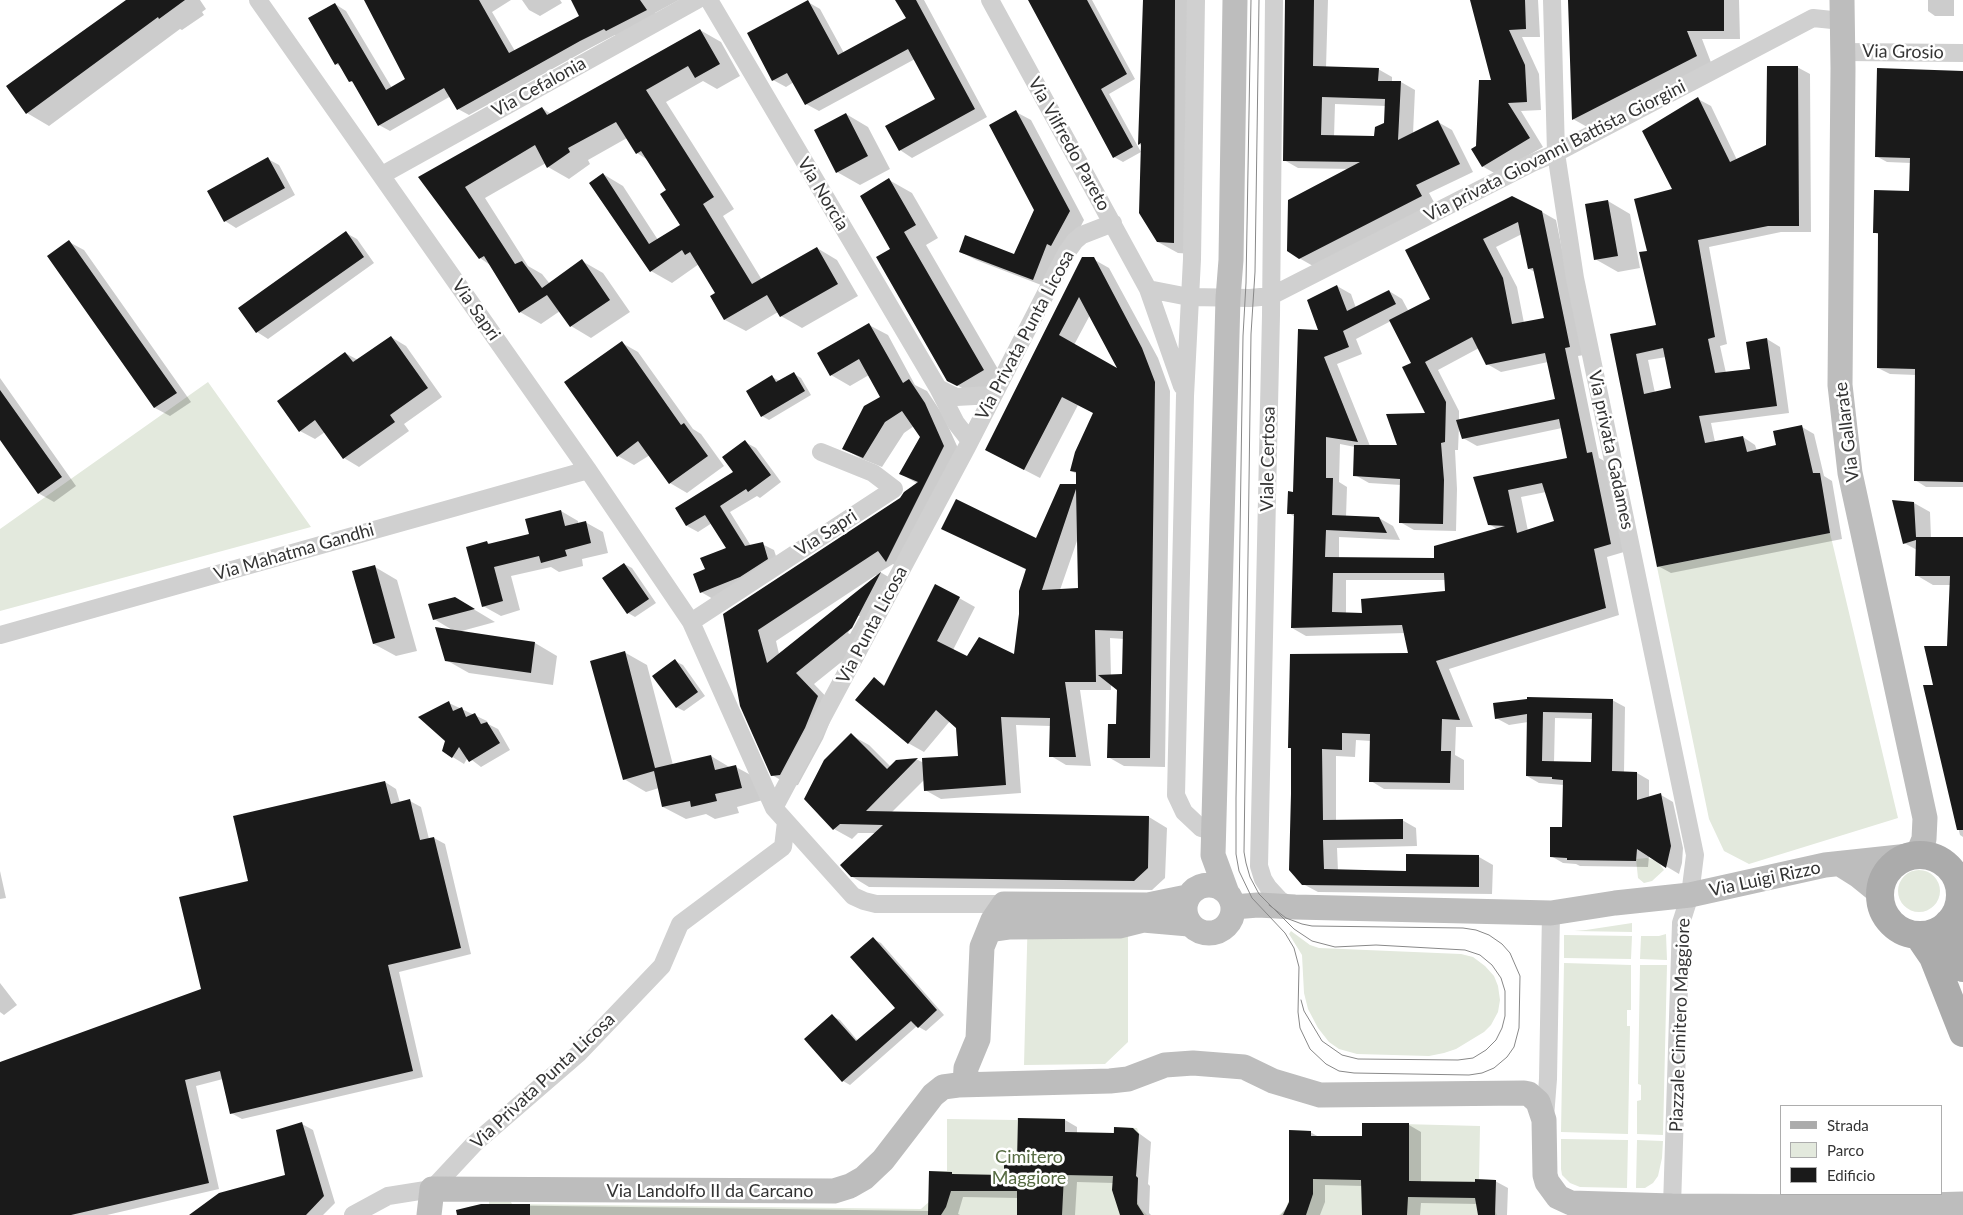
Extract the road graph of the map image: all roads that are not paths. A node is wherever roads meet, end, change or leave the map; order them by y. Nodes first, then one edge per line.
1 (258, 0) edge
2 (697, 0) edge
3 (709, 0) edge
4 (990, 0) edge
5 (1196, 0) edge
6 (1235, 0) edge
7 (1274, 0) edge
8 (1552, 0) edge
9 (1842, 10) edge
10 (1843, 52) junction
11 (1963, 53) edge
12 (1556, 152) junction
13 (382, 175) junction
14 (1113, 224) junction
15 (1148, 289) junction
16 (1271, 296) junction
17 (1189, 297) junction
18 (1228, 298) junction
19 (938, 388) junction
20 (993, 395) junction
21 (1185, 396) junction
22 (970, 441) junction
23 (821, 452) dead end
24 (588, 470) junction
25 (690, 622) junction
26 (0, 635) edge
27 (774, 808) junction
28 (786, 822) junction
29 (1214, 844) junction
30 (1932, 857) edge
31 (1840, 864) junction
32 (1192, 893) junction
33 (1880, 893) junction
34 (1690, 895) junction
35 (1961, 896) edge
36 (1230, 900) junction
37 (1004, 904) junction
38 (1290, 906) junction
39 (1551, 913) junction
40 (1948, 923) junction
41 (1190, 924) junction
42 (989, 930) junction
43 (1918, 934) junction
44 (1963, 968) edge
45 (1963, 1033) edge
46 (954, 1086) junction
47 (1544, 1120) junction
48 (432, 1190) junction
49 (1963, 1204) edge
50 (1672, 1206) junction
51 (353, 1215) edge
52 (429, 1215) edge

1 - 13 street, Via Sapri
2 - 13 street, Via Cefalonia
3 - 19 street, Via Norcia
4 - 14 street, Via Vilfredo Pareto
5 - 17 street
6 - 18 main road
7 - 16 street, Viale Certosa
8 - 12 street, Via privata Gadames
9 - 10 main road, Via Gallarate
9 - 12 street, Via privata Giovanni Battista Giorgini
10 - 11 street, Via Grosio
10 - 30 main road, Via Gallarate
12 - 16 street, Via privata Giovanni Battista Giorgini
12 - 34 street, Via privata Gadames
13 - 24 street, Via Sapri
14 - 15 street, Via Vilfredo Pareto
14 - 20 street, Via Privata Punta Licosa
15 - 17 street
15 - 21 street
16 - 18 street
16 - 38 street, Viale Certosa
17 - 18 street
17 - 21 street
18 - 29 main road
19 - 20 street
19 - 22 street, Via Norcia
20 - 22 street, Via Privata Punta Licosa
21 - 29 street
22 - 27 street, Via Punta Licosa
23 - 25 street, Via Sapri
24 - 25 street, Via Sapri
24 - 26 street, Via Mahatma Gandhi
25 - 27 street, Via Sapri
27 - 28 street, Via Sapri
28 - 37 street
28 - 48 street, Via Privata Punta Licosa
29 - 32 main road
29 - 36 main road
30 - 31 main road, Via Luigi Rizzo
30 - 33 main road
30 - 35 main road
31 - 33 main road, Via Luigi Rizzo
31 - 34 main road, Via Luigi Rizzo
32 - 36 main road
32 - 37 main road
32 - 41 main road
33 - 43 main road
34 - 39 main road, Piazzale Cimitero Maggiore
34 - 50 street, Piazzale Cimitero Maggiore
35 - 40 main road
36 - 38 main road, Piazzale Cimitero Maggiore
36 - 41 main road
37 - 42 main road
38 - 39 main road, Piazzale Cimitero Maggiore
39 - 47 street
40 - 43 main road
40 - 44 main road
41 - 42 main road
42 - 46 main road
43 - 45 main road
46 - 47 main road
46 - 48 main road, Via Landolfo II da Carcano
47 - 50 main road
48 - 51 street
48 - 52 main road
49 - 50 main road

